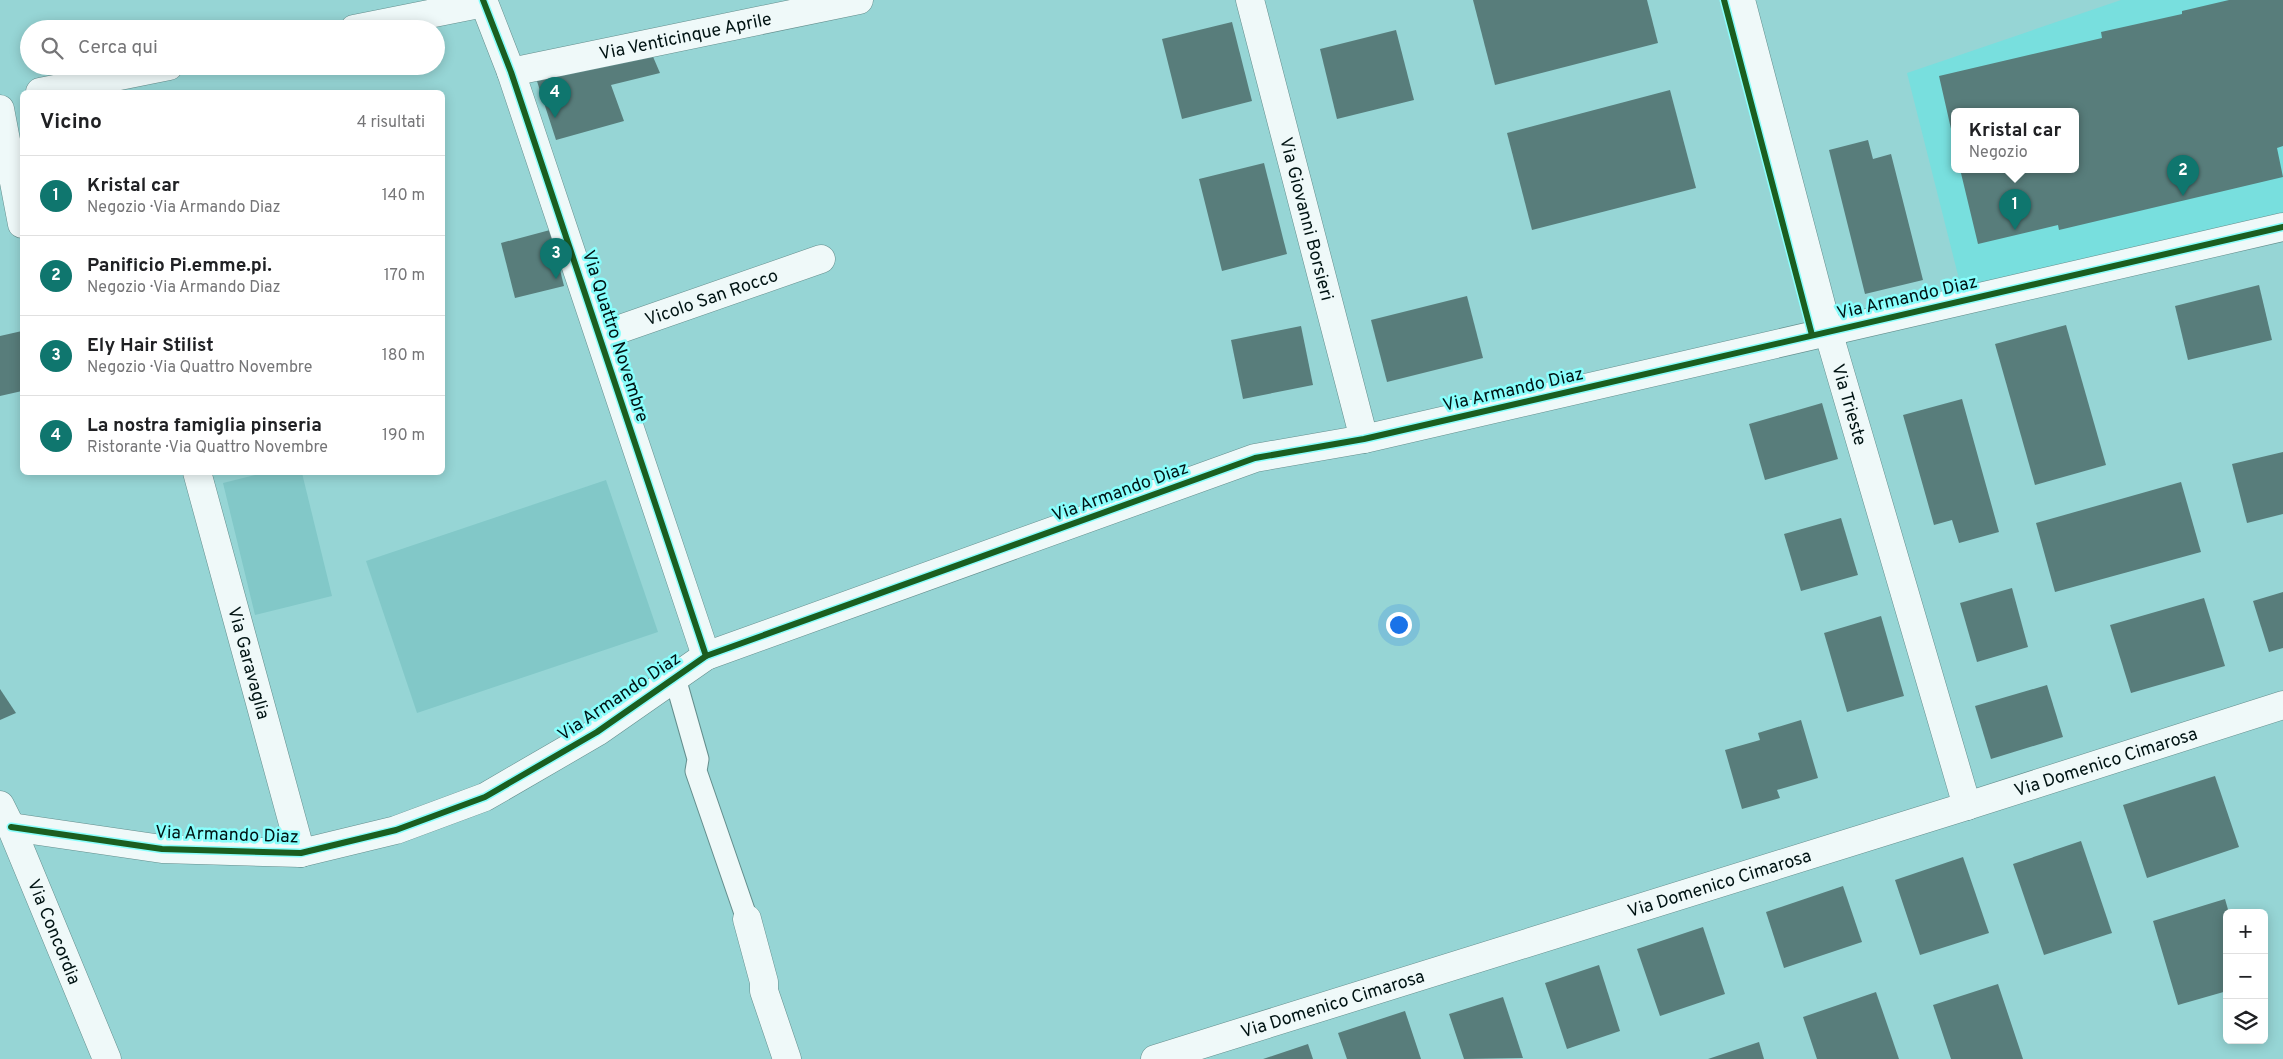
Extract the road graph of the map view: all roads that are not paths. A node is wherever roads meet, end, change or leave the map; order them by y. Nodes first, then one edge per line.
1 (859, 0) edge
2 (1250, 0) edge
3 (1741, 0) edge
4 (483, 1) edge
5 (395, 20) edge
6 (511, 72) junction
7 (125, 75) edge
8 (50, 90) edge
9 (20, 96) edge
10 (0, 101) edge
11 (0, 110) edge
12 (20, 214) edge
13 (2283, 227) edge
14 (821, 259) dead end
15 (1828, 331) junction
16 (600, 336) junction
17 (1364, 439) junction
18 (198, 475) edge
19 (706, 656) junction
20 (675, 678) junction
21 (2283, 705) edge
22 (1967, 806) junction
23 (6, 816) edge
24 (301, 853) junction
25 (747, 919) joint
26 (107, 1059) edge
27 (787, 1059) edge
28 (1155, 1059) edge

1 - 6 street, Via Venticinque Aprile
2 - 17 street, Via Giovanni Borsieri
3 - 15 street, Via Trieste
4 - 5 street
4 - 6 street, Via Quattro Novembre
6 - 16 street, Via Quattro Novembre
7 - 8 street
9 - 10 street
11 - 12 street
13 - 15 street, Via Armando Diaz
14 - 16 street, Vicolo San Rocco
15 - 17 street, Via Armando Diaz
15 - 22 street, Via Trieste
16 - 19 street, Via Quattro Novembre
17 - 19 street, Via Armando Diaz
18 - 24 street, Via Garavaglia
19 - 20 street, Via Armando Diaz
20 - 24 street, Via Armando Diaz
20 - 25 lane
21 - 22 street, Via Domenico Cimarosa
22 - 28 street, Via Domenico Cimarosa
23 - 24 street, Via Armando Diaz
23 - 26 street, Via Concordia
25 - 27 street

